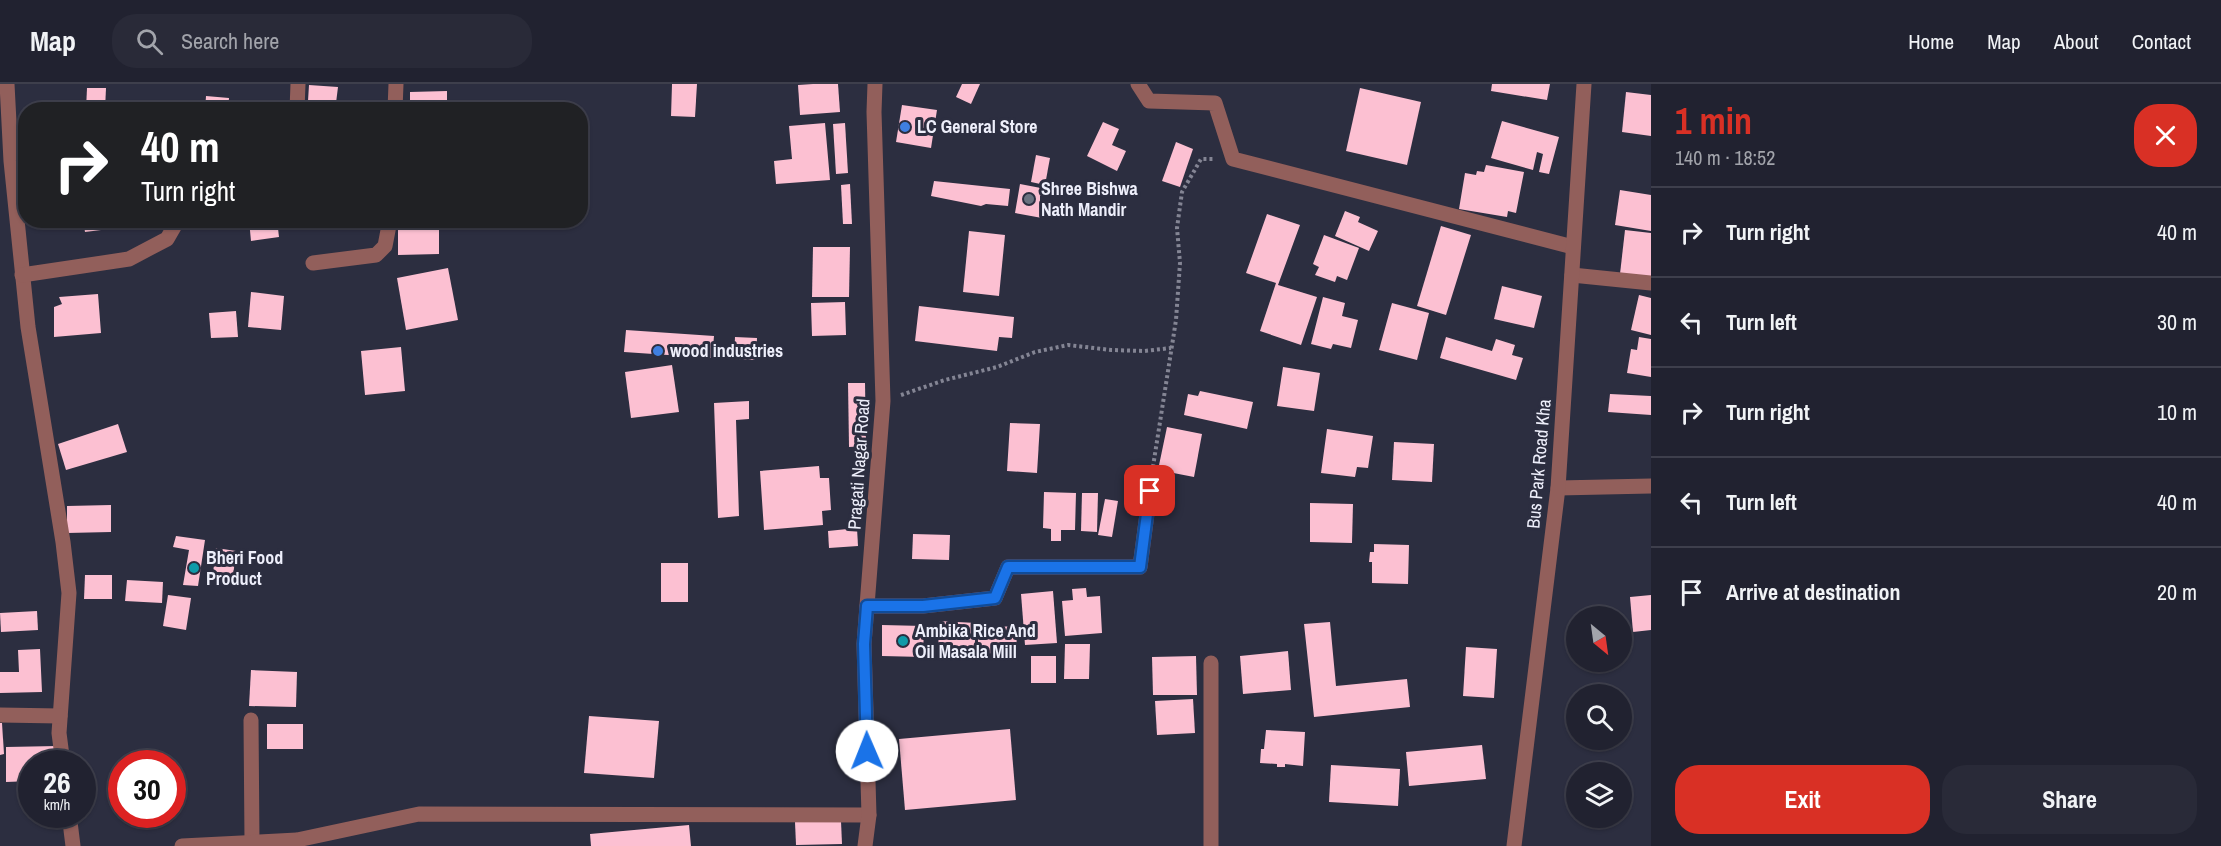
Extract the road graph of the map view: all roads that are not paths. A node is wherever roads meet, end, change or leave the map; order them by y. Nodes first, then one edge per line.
1 (7, 84) edge
2 (298, 84) edge
3 (396, 84) edge
4 (875, 84) edge
5 (1138, 84) edge
6 (1584, 84) edge
7 (297, 102) edge
8 (395, 102) edge
9 (173, 228) edge
10 (388, 228) edge
11 (1573, 247) junction
12 (313, 263) dead end
13 (22, 275) junction
14 (1572, 275) junction
15 (1651, 283) edge
16 (1651, 486) edge
17 (1558, 488) junction
18 (1150, 491) road end
19 (867, 606) junction
20 (1211, 663) dead end
21 (0, 715) edge
22 (60, 717) junction
23 (251, 720) dead end
24 (61, 750) edge
25 (869, 815) junction
26 (71, 828) edge
27 (252, 842) junction
28 (73, 846) edge
29 (182, 846) edge
30 (865, 846) edge
31 (1211, 846) edge
32 (1514, 846) edge

1 - 13 street
2 - 7 street
3 - 8 street
4 - 19 street, Pragati Nagar Road
5 - 11 street
6 - 11 street, Bus Park Road Kha
9 - 13 street
10 - 12 street
11 - 14 street, Bus Park Road Kha
13 - 22 street
14 - 15 street
14 - 17 street, Bus Park Road Kha
16 - 17 street
17 - 32 street, Bus Park Road Kha
18 - 19 street
19 - 25 street, Pragati Nagar Road
20 - 31 street
21 - 22 street
22 - 24 street
23 - 27 street
25 - 27 street
25 - 30 street, Pragati Nagar Road
26 - 28 street
27 - 29 street

